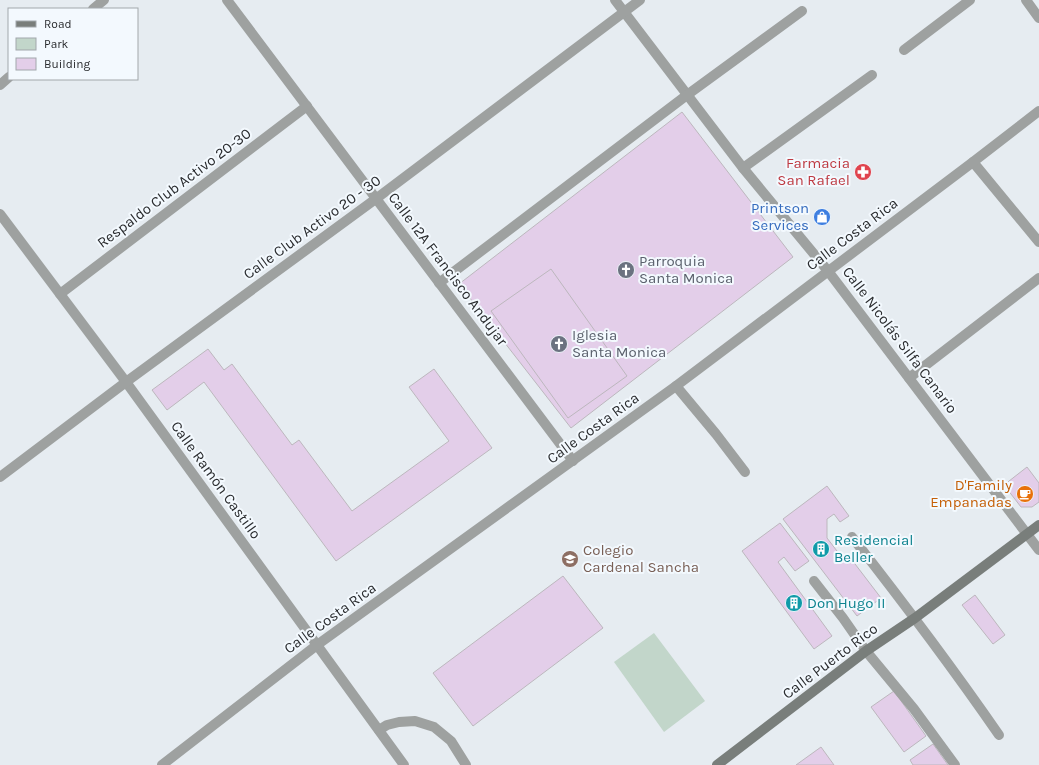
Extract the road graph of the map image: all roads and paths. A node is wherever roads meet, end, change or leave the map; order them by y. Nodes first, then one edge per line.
1 (104, 0) edge
2 (227, 0) edge
3 (615, 0) edge
4 (640, 0) edge
5 (970, 0) edge
6 (1026, 0) edge
7 (94, 8) edge
8 (624, 12) junction
9 (802, 12) dead end
10 (1039, 18) edge
11 (904, 50) dead end
12 (872, 76) dead end
13 (8, 78) edge
14 (0, 85) edge
15 (687, 94) junction
16 (307, 106) junction
17 (1039, 111) edge
18 (973, 162) junction
19 (743, 168) junction
20 (377, 198) junction
21 (0, 214) edge
22 (1039, 242) edge
23 (828, 270) junction
24 (1039, 278) edge
25 (439, 283) junction
26 (60, 294) junction
27 (909, 378) junction
28 (126, 382) junction
29 (676, 386) junction
30 (573, 461) junction
31 (745, 472) dead end
32 (0, 477) edge
33 (1039, 526) edge
34 (1028, 534) junction
35 (852, 538) dead end
36 (1039, 550) edge
37 (814, 581) dead end
38 (915, 618) junction
39 (317, 645) junction
40 (866, 651) junction
41 (379, 730) junction
42 (999, 735) dead end
43 (162, 765) edge
44 (404, 765) edge
45 (466, 765) edge
46 (717, 765) edge
47 (955, 765) edge

1 - 7 street
2 - 16 street, Calle 12A Francisco Andujar
3 - 8 street, Calle Nicolás Silfa Canario
4 - 8 street, Calle Club Activo 20 - 30
5 - 11 street
6 - 10 street
8 - 15 street, Calle Nicolás Silfa Canario
8 - 20 street, Calle Club Activo 20 - 30
9 - 15 street
12 - 19 street
13 - 14 street
15 - 19 street, Calle Nicolás Silfa Canario
15 - 25 street
16 - 20 street, Calle 12A Francisco Andujar
16 - 26 street, Respaldo Club Activo 20-30
17 - 18 street, Calle Costa Rica
18 - 22 street
18 - 23 street, Calle Costa Rica
19 - 23 street, Calle Nicolás Silfa Canario
20 - 25 street, Calle 12A Francisco Andujar
20 - 28 street, Calle Club Activo 20 - 30
21 - 26 street, Calle Ramón Castillo
23 - 27 street, Calle Nicolás Silfa Canario
23 - 29 street, Calle Costa Rica
24 - 27 street
25 - 30 street, Calle 12A Francisco Andujar
26 - 28 street, Calle Ramón Castillo
27 - 34 street, Calle Nicolás Silfa Canario
28 - 32 street, Calle Club Activo 20 - 30
28 - 39 street, Calle Ramón Castillo
29 - 30 street, Calle Costa Rica
29 - 31 street
30 - 39 street, Calle Costa Rica
33 - 34 street, Calle Puerto Rico
34 - 36 street, Calle Nicolás Silfa Canario
34 - 38 street, Calle Puerto Rico
35 - 38 street
37 - 40 street
38 - 40 street, Calle Puerto Rico
38 - 42 street
39 - 41 street, Calle Ramón Castillo
39 - 43 street, Calle Costa Rica
40 - 46 street, Calle Puerto Rico
40 - 47 street
41 - 44 street, Calle Ramón Castillo
41 - 45 street

